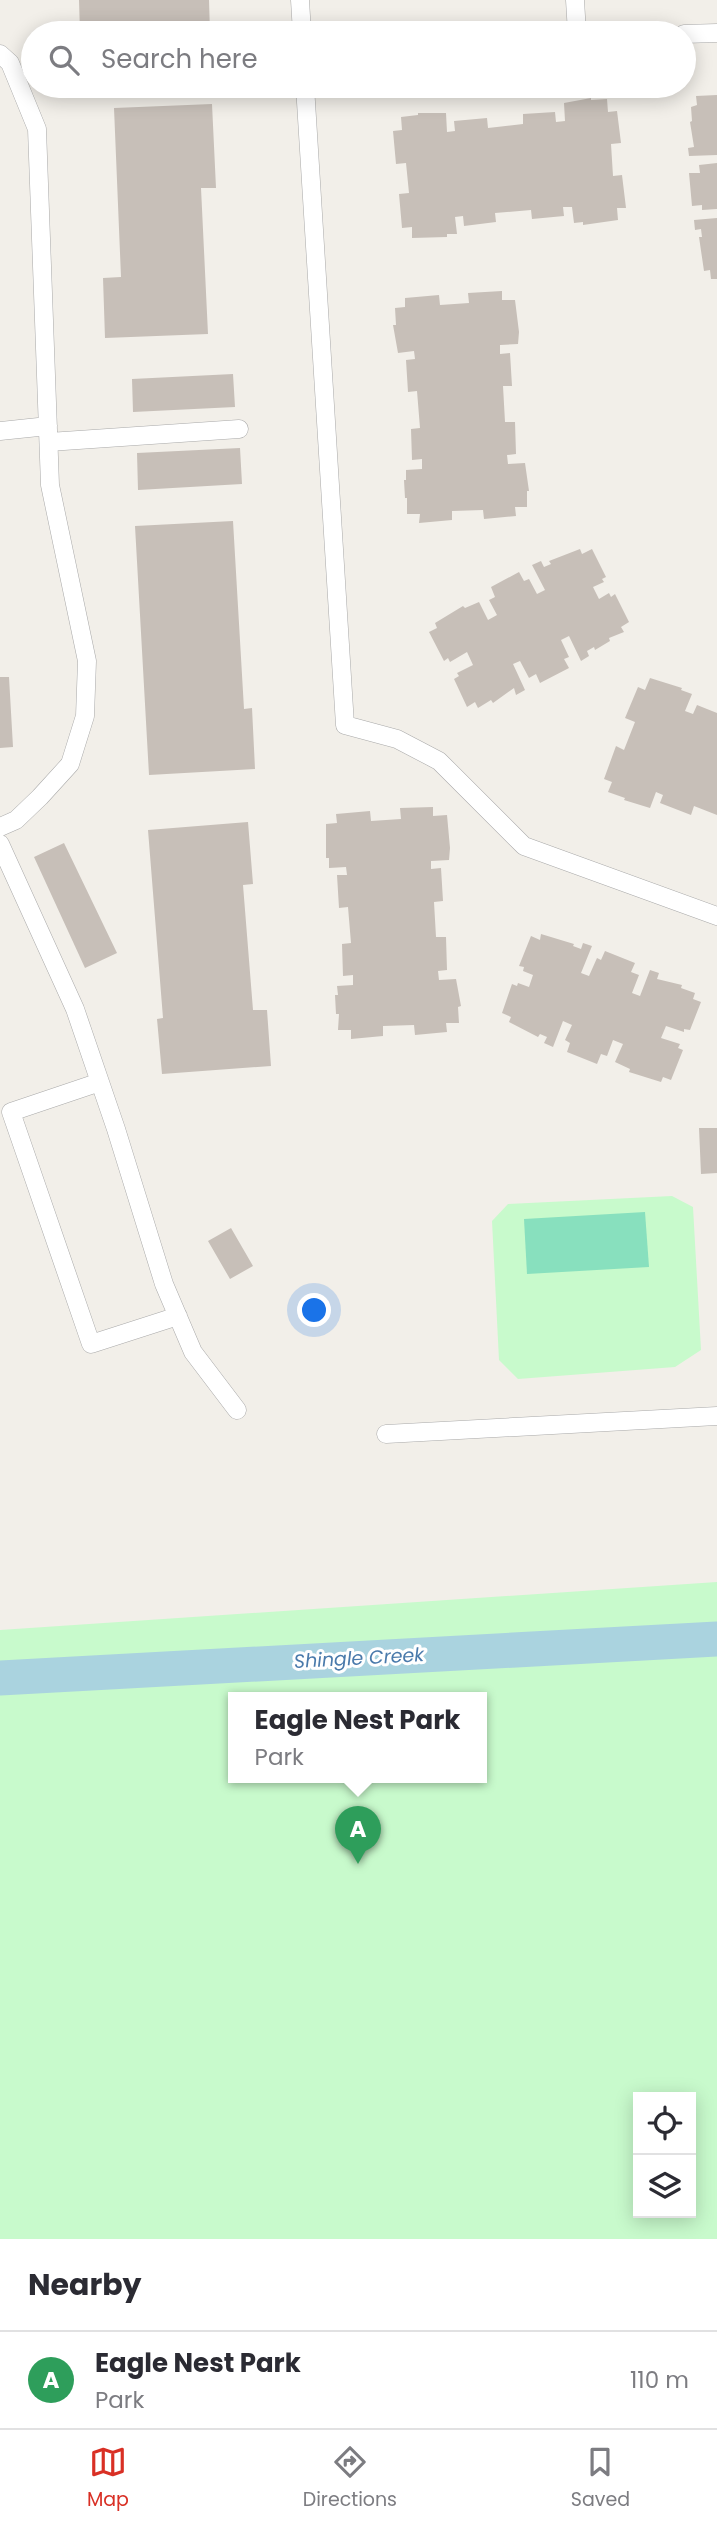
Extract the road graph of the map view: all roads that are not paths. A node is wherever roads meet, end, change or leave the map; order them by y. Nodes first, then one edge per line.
1 (300, 0) edge
2 (575, 0) edge
3 (301, 21) edge
4 (576, 21) edge
5 (717, 33) edge
6 (696, 34) edge
7 (0, 54) edge
8 (21, 90) edge
9 (24, 98) edge
10 (306, 98) edge
11 (239, 429) dead end
12 (0, 431) edge
13 (48, 434) junction
14 (0, 827) edge
15 (0, 844) edge
16 (717, 916) edge
17 (100, 1082) junction
18 (178, 1316) junction
19 (237, 1410) dead end
20 (717, 1416) edge
21 (386, 1434) dead end

1 - 3 lane
2 - 4 lane
5 - 6 lane
7 - 8 lane
9 - 13 lane
10 - 16 lane
11 - 13 lane
12 - 13 lane
13 - 14 lane
15 - 17 lane
17 - 18 lane
17 - 18 lane
18 - 19 lane
20 - 21 lane

